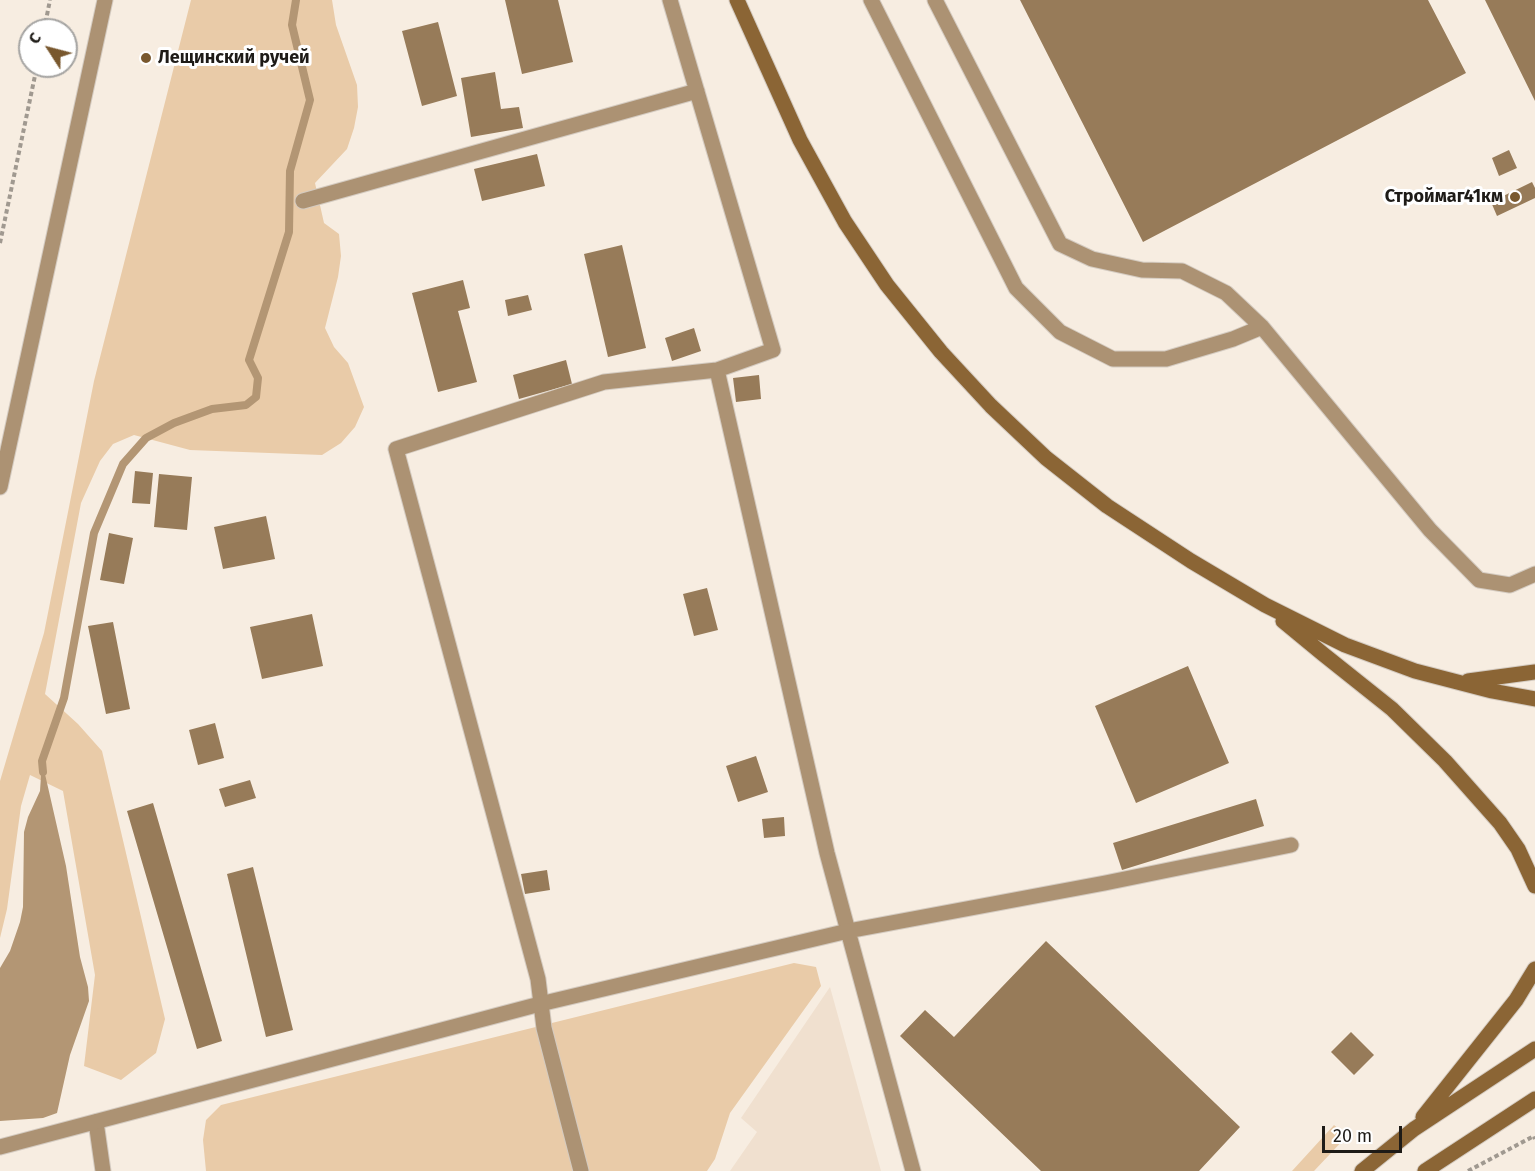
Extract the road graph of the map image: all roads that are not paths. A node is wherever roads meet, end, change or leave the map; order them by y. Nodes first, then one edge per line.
1 (105, 0) edge
2 (670, 0) edge
3 (737, 0) edge
4 (871, 0) edge
5 (935, 0) edge
6 (697, 91) junction
7 (303, 201) dead end
8 (1262, 327) junction
9 (717, 370) junction
10 (0, 487) edge
11 (1535, 574) edge
12 (1265, 605) junction
13 (1535, 672) edge
14 (1459, 682) junction
15 (1535, 699) edge
16 (1291, 845) dead end
17 (1535, 886) edge
18 (848, 931) junction
19 (1535, 969) edge
20 (540, 1004) junction
21 (1535, 1049) edge
22 (1535, 1099) edge
23 (96, 1122) junction
24 (1414, 1129) junction
25 (0, 1147) edge
26 (103, 1171) edge
27 (581, 1171) edge
28 (913, 1171) edge
29 (1362, 1171) edge
30 (1425, 1171) edge

1 - 10 street
2 - 6 street
3 - 12 street
4 - 8 street
5 - 8 street
6 - 7 street
6 - 9 street
8 - 11 street
9 - 18 street
9 - 20 street
12 - 14 street
12 - 17 street
13 - 14 street
14 - 15 street
16 - 18 street
18 - 20 street
18 - 28 street
19 - 24 street
20 - 23 street
20 - 27 street
21 - 24 street
22 - 30 street
23 - 25 street
23 - 26 street
24 - 29 street

